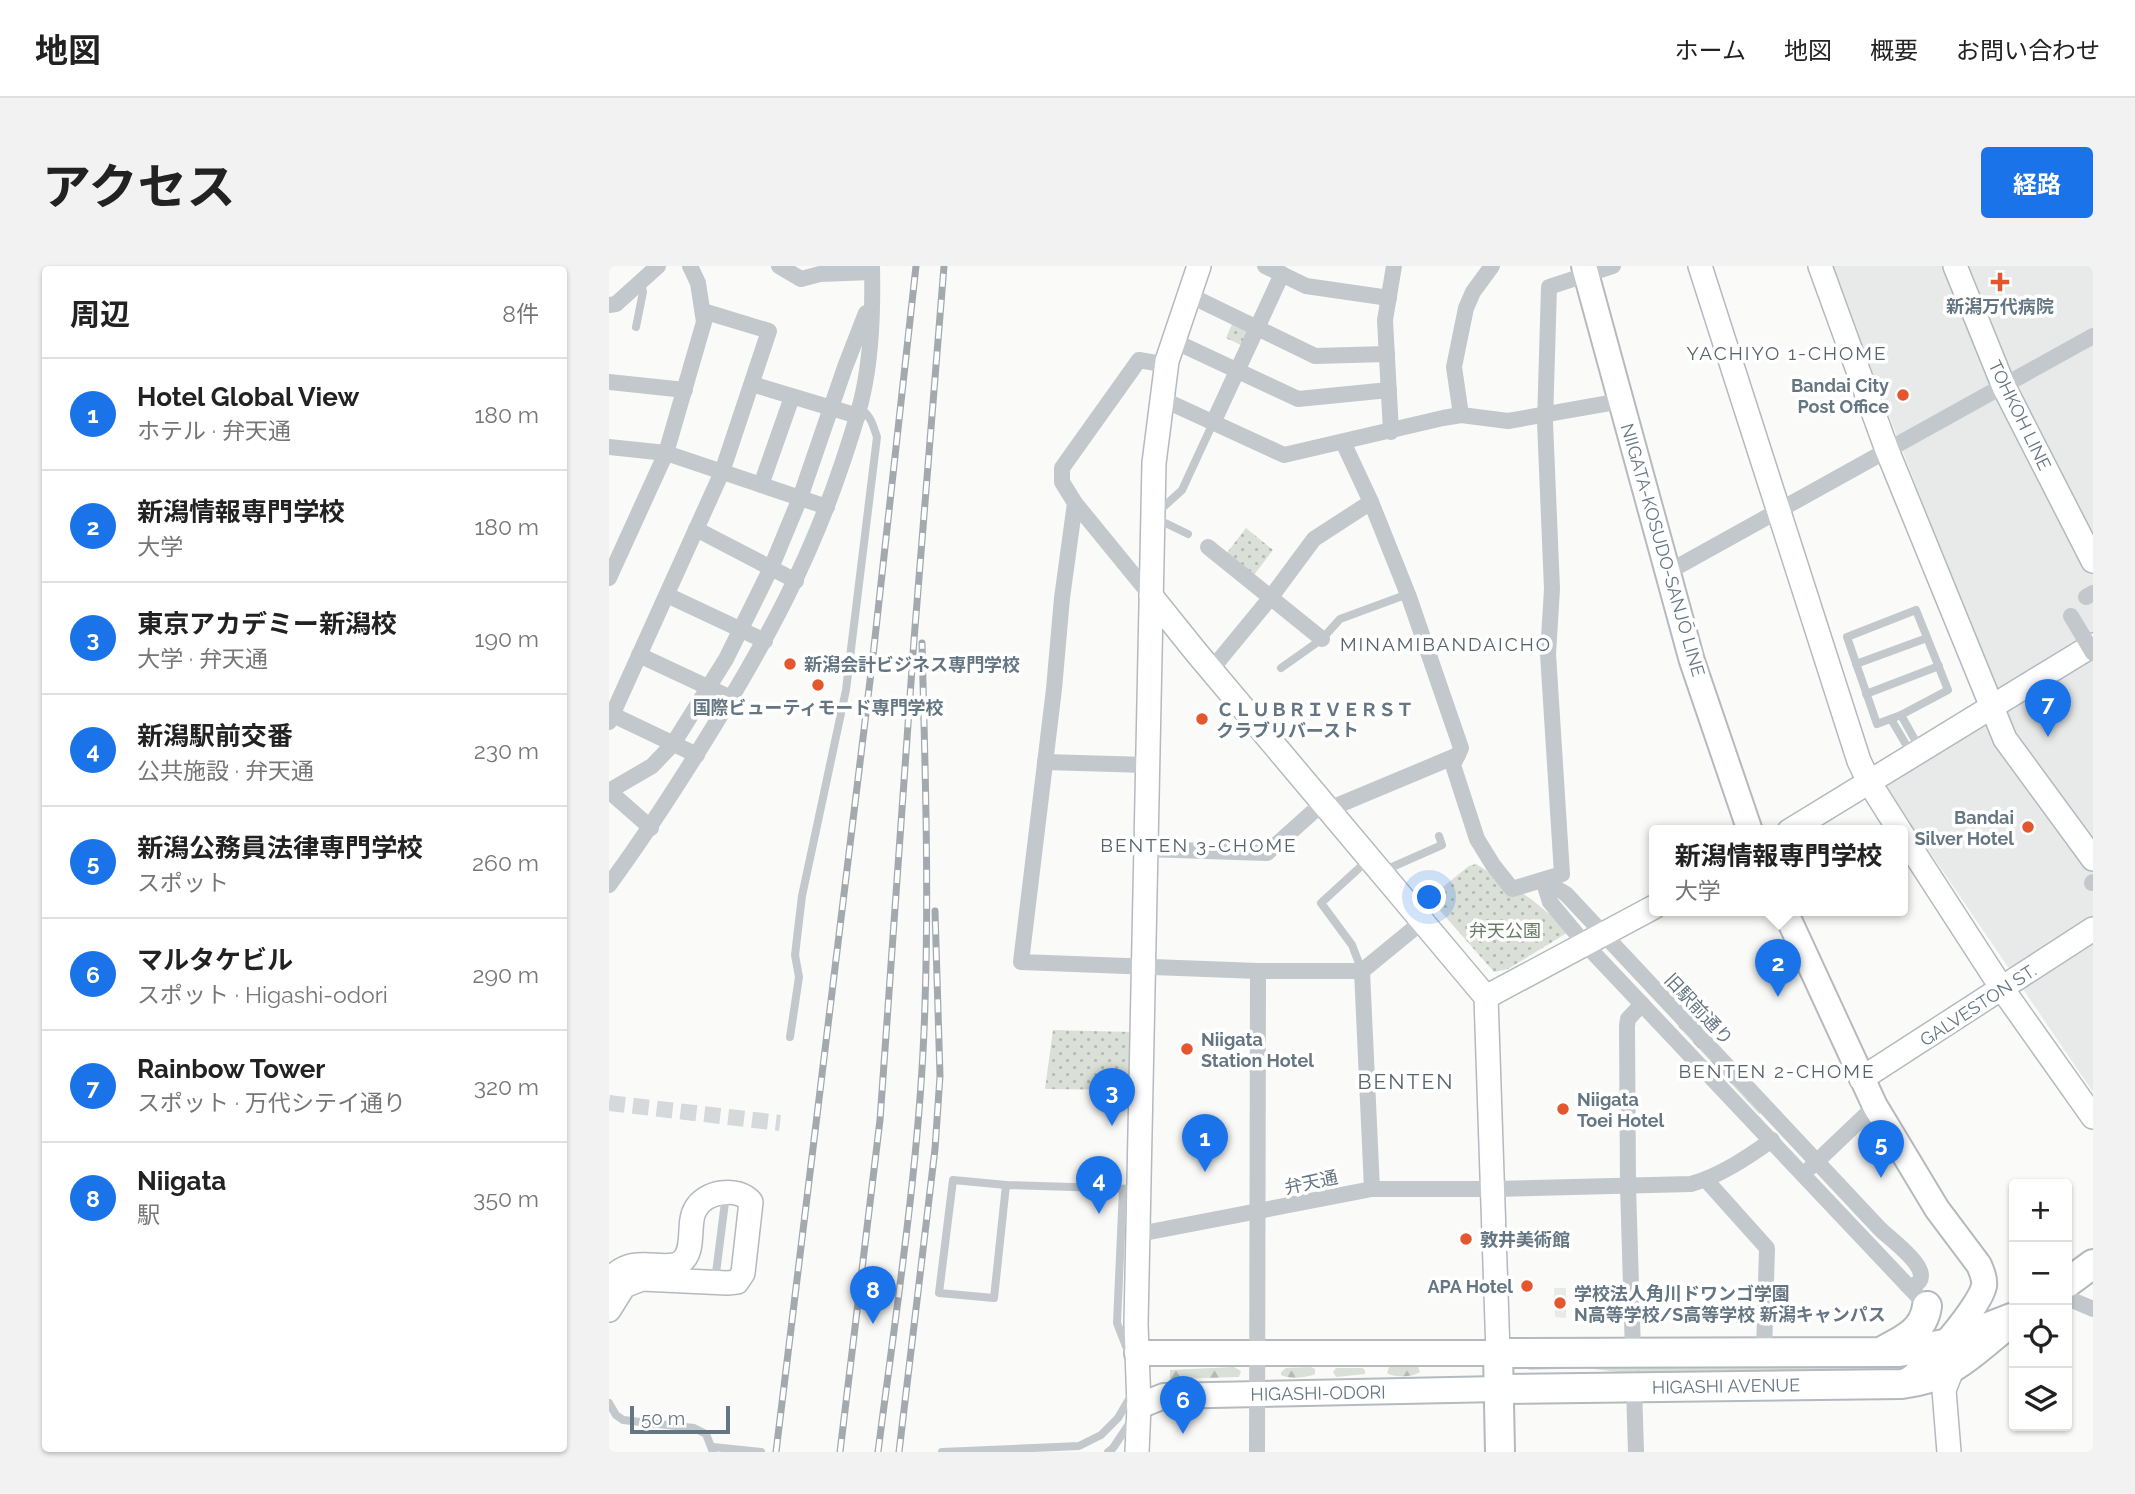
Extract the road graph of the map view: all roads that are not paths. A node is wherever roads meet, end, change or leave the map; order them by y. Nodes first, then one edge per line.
1 (658, 266) edge
2 (690, 266) edge
3 (779, 266) edge
4 (1199, 266) edge
5 (1265, 266) edge
6 (1394, 266) edge
7 (1492, 266) edge
8 (1612, 266) edge
9 (1700, 266) edge
10 (1820, 266) edge
11 (1955, 266) edge
12 (872, 269) edge
13 (842, 270) edge
14 (1585, 271) edge
15 (1282, 274) junction
16 (641, 283) junction
17 (1189, 295) junction
18 (872, 298) junction
19 (1389, 298) junction
20 (609, 305) edge
21 (702, 311) junction
22 (636, 327) dead end
23 (1257, 328) junction
24 (2093, 336) edge
25 (1174, 341) junction
26 (1387, 354) junction
27 (1167, 365) junction
28 (1237, 371) junction
29 (609, 382) edge
30 (752, 384) junction
31 (2004, 387) junction
32 (685, 390) junction
33 (1389, 390) junction
34 (792, 397) junction
35 (1162, 399) junction
36 (1621, 401) junction
37 (830, 410) junction
38 (859, 413) junction
39 (1461, 415) junction
40 (1545, 415) junction
41 (1213, 423) junction
42 (1391, 432) junction
43 (1343, 442) junction
44 (609, 447) edge
45 (1887, 450) junction
46 (666, 453) junction
47 (722, 472) junction
48 (761, 485) junction
49 (800, 498) junction
50 (1371, 502) junction
51 (1075, 503) junction
52 (827, 507) junction
53 (1778, 512) junction
54 (1153, 517) junction
55 (696, 529) junction
56 (1188, 534) dead end
57 (1208, 547) dead end
58 (2093, 561) edge
59 (771, 568) junction
60 (1668, 572) junction
61 (609, 578) edge
62 (796, 581) junction
63 (1408, 594) junction
64 (667, 595) junction
65 (1151, 596) junction
66 (1271, 597) junction
67 (2071, 616) dead end
68 (741, 629) junction
69 (1927, 638) junction
70 (1322, 639) junction
71 (765, 641) junction
72 (2093, 645) edge
73 (2093, 653) edge
74 (639, 655) junction
75 (1149, 659) junction
76 (1203, 661) junction
77 (1856, 664) junction
78 (1939, 666) junction
79 (1281, 668) dead end
80 (708, 687) junction
81 (1866, 694) junction
82 (731, 698) junction
83 (1991, 707) junction
84 (1901, 715) junction
85 (611, 718) edge
86 (1891, 719) junction
87 (673, 744) junction
88 (1917, 753) junction
89 (697, 755) junction
90 (1458, 755) junction
91 (1045, 762) junction
92 (1147, 765) junction
93 (1869, 782) junction
94 (609, 791) edge
95 (1327, 806) junction
96 (1748, 825) edge
97 (1800, 825) edge
98 (1897, 825) edge
99 (651, 828) junction
100 (1439, 836) dead end
101 (1908, 843) edge
102 (1145, 849) junction
103 (2093, 859) edge
104 (1376, 865) junction
105 (1543, 880) junction
106 (609, 885) edge
107 (1649, 910) edge
108 (1787, 916) edge
109 (1423, 921) junction
110 (2093, 929) edge
111 (1594, 939) junction
112 (1143, 966) junction
113 (1258, 971) junction
114 (1362, 971) junction
115 (2003, 990) junction
116 (1486, 998) junction
117 (1642, 1004) junction
118 (790, 1037) dead end
119 (1861, 1079) junction
120 (1875, 1106) junction
121 (2093, 1117) edge
122 (1775, 1118) junction
123 (1767, 1135) junction
124 (1817, 1161) junction
125 (1804, 1174) junction
126 (1706, 1180) junction
127 (1006, 1185) junction
128 (1628, 1186) junction
129 (1132, 1189) junction
130 (1372, 1189) junction
131 (1493, 1189) junction
132 (1258, 1213) junction
133 (1139, 1234) junction
134 (2093, 1264) edge
135 (2072, 1279) edge
136 (609, 1280) edge
137 (1907, 1285) junction
138 (2072, 1300) edge
139 (1927, 1307) junction
140 (609, 1310) edge
141 (2093, 1310) edge
142 (2009, 1318) edge
143 (1979, 1319) junction
144 (2009, 1321) edge
145 (1633, 1352) junction
146 (1764, 1352) junction
147 (1881, 1352) junction
148 (1258, 1353) junction
149 (1498, 1353) junction
150 (1955, 1357) junction
151 (1149, 1378) junction
152 (1901, 1384) junction
153 (1634, 1388) junction
154 (1499, 1389) junction
155 (1257, 1394) junction
156 (1944, 1399) junction
157 (609, 1402) edge
158 (713, 1449) edge
159 (761, 1452) edge
160 (949, 1452) edge
161 (1108, 1452) edge
162 (1137, 1452) edge
163 (1257, 1452) edge
164 (1500, 1452) edge
165 (1636, 1452) edge
166 (1949, 1452) edge

1 - 16 street
2 - 21 street
3 - 13 street
4 - 17 street
5 - 15 street
6 - 19 street
7 - 39 street
8 - 14 street
9 - 53 street
10 - 45 street
11 - 31 street, TOHKOH LINE
12 - 13 street
12 - 18 street
14 - 36 main road, NIIGATA-KOSUDO-SANJŌ LINE
14 - 40 street
15 - 19 street
15 - 23 street
16 - 20 street
16 - 22 lane
17 - 23 street
17 - 25 street
18 - 37 street
18 - 38 street
19 - 26 street
21 - 30 street
21 - 32 street
23 - 26 street
23 - 28 street
24 - 31 street
25 - 27 street
25 - 28 street
26 - 33 street
27 - 35 street
27 - 51 street
28 - 33 street
28 - 41 street
29 - 32 street
30 - 34 street
30 - 47 street
31 - 45 street
31 - 58 street, TOHKOH LINE
32 - 46 street
33 - 42 street
34 - 37 street
34 - 48 street
35 - 41 street
35 - 54 street
36 - 40 street
36 - 60 main road, NIIGATA-KOSUDO-SANJŌ LINE
37 - 38 street
37 - 49 street
38 - 52 street
38 - 118 lane
39 - 40 street
39 - 42 street
40 - 105 street
41 - 43 street
41 - 54 lane
42 - 43 street
43 - 50 street
44 - 46 street
45 - 53 street
45 - 83 street
46 - 47 street
46 - 61 street
47 - 48 street
47 - 55 street
48 - 49 street
49 - 52 street
49 - 59 street
50 - 63 street
50 - 66 street
51 - 65 street
51 - 91 street
52 - 62 street
53 - 60 street
53 - 93 street
54 - 56 lane
54 - 65 street
55 - 59 street
55 - 64 street
57 - 66 street
59 - 62 street
59 - 68 street
60 - 96 main road, NIIGATA-KOSUDO-SANJŌ LINE
62 - 71 street
63 - 70 lane
63 - 90 street
64 - 68 street
64 - 74 street
65 - 75 street
65 - 76 street
66 - 70 street
66 - 76 street
67 - 73 street, bridge
68 - 71 street
68 - 80 street
69 - 77 lane
69 - 77 lane
69 - 78 lane
70 - 79 lane
71 - 82 street
72 - 83 street
74 - 80 street
74 - 85 street
75 - 76 street
75 - 92 street
76 - 95 street
77 - 81 lane
78 - 81 lane
78 - 84 lane
80 - 82 street
80 - 87 street
81 - 86 lane
82 - 89 street
83 - 88 street
83 - 103 street
84 - 86 lane
84 - 88 lane
85 - 87 street
86 - 88 lane
87 - 89 street
87 - 94 street
88 - 93 street
89 - 99 street
90 - 95 street
90 - 105 street
91 - 92 street
91 - 112 street
92 - 102 street
93 - 97 street
93 - 98 street
94 - 99 street
95 - 102 street
95 - 104 street
99 - 106 street
100 - 104 lane
101 - 115 street
102 - 112 street
104 - 109 street
104 - 114 lane
105 - 111 street
107 - 111 street
108 - 119 main road
109 - 114 street
109 - 116 street
110 - 115 street, GALVESTON ST.
111 - 116 street
111 - 117 street
111 - 122 street, 旧駅前通り
112 - 113 street
112 - 129 street
113 - 114 street
113 - 132 street
114 - 130 street
115 - 119 street, GALVESTON ST.
115 - 121 street
116 - 131 street
117 - 123 street
117 - 128 street
119 - 120 main road
120 - 124 street
120 - 143 main road
122 - 123 street
122 - 124 street, 旧駅前通り
123 - 125 street
123 - 126 street
124 - 125 street
124 - 137 street, 旧駅前通り
125 - 137 street
126 - 128 street, 弁天通
126 - 146 street
127 - 127 lane
127 - 129 lane
128 - 131 street, 弁天通
128 - 145 street
129 - 133 street
129 - 151 lane
130 - 131 street, 弁天通
130 - 132 street, 弁天通
131 - 149 street
132 - 133 street, 弁天通
132 - 148 street
133 - 151 street
134 - 135 highway
136 - 140 street
137 - 139 street
138 - 141 street
139 - 143 main road
139 - 147 highway
142 - 143 highway
143 - 150 highway
144 - 150 highway
145 - 146 highway, HIGASHI AVENUE
145 - 149 highway, HIGASHI AVENUE
146 - 147 highway, HIGASHI AVENUE
147 - 150 highway, HIGASHI AVENUE
148 - 149 main road
148 - 151 main road
148 - 155 street
149 - 154 highway
150 - 152 highway, HIGASHI AVENUE
150 - 156 street
151 - 155 main road, HIGASHI-ODORI
151 - 160 lane
151 - 161 lane
151 - 162 street
152 - 153 highway, HIGASHI AVENUE
152 - 156 street
153 - 154 highway, HIGASHI AVENUE
153 - 165 street
154 - 155 main road, HIGASHI-ODORI
154 - 164 highway
155 - 163 street
156 - 166 street
157 - 158 lane
158 - 159 lane

